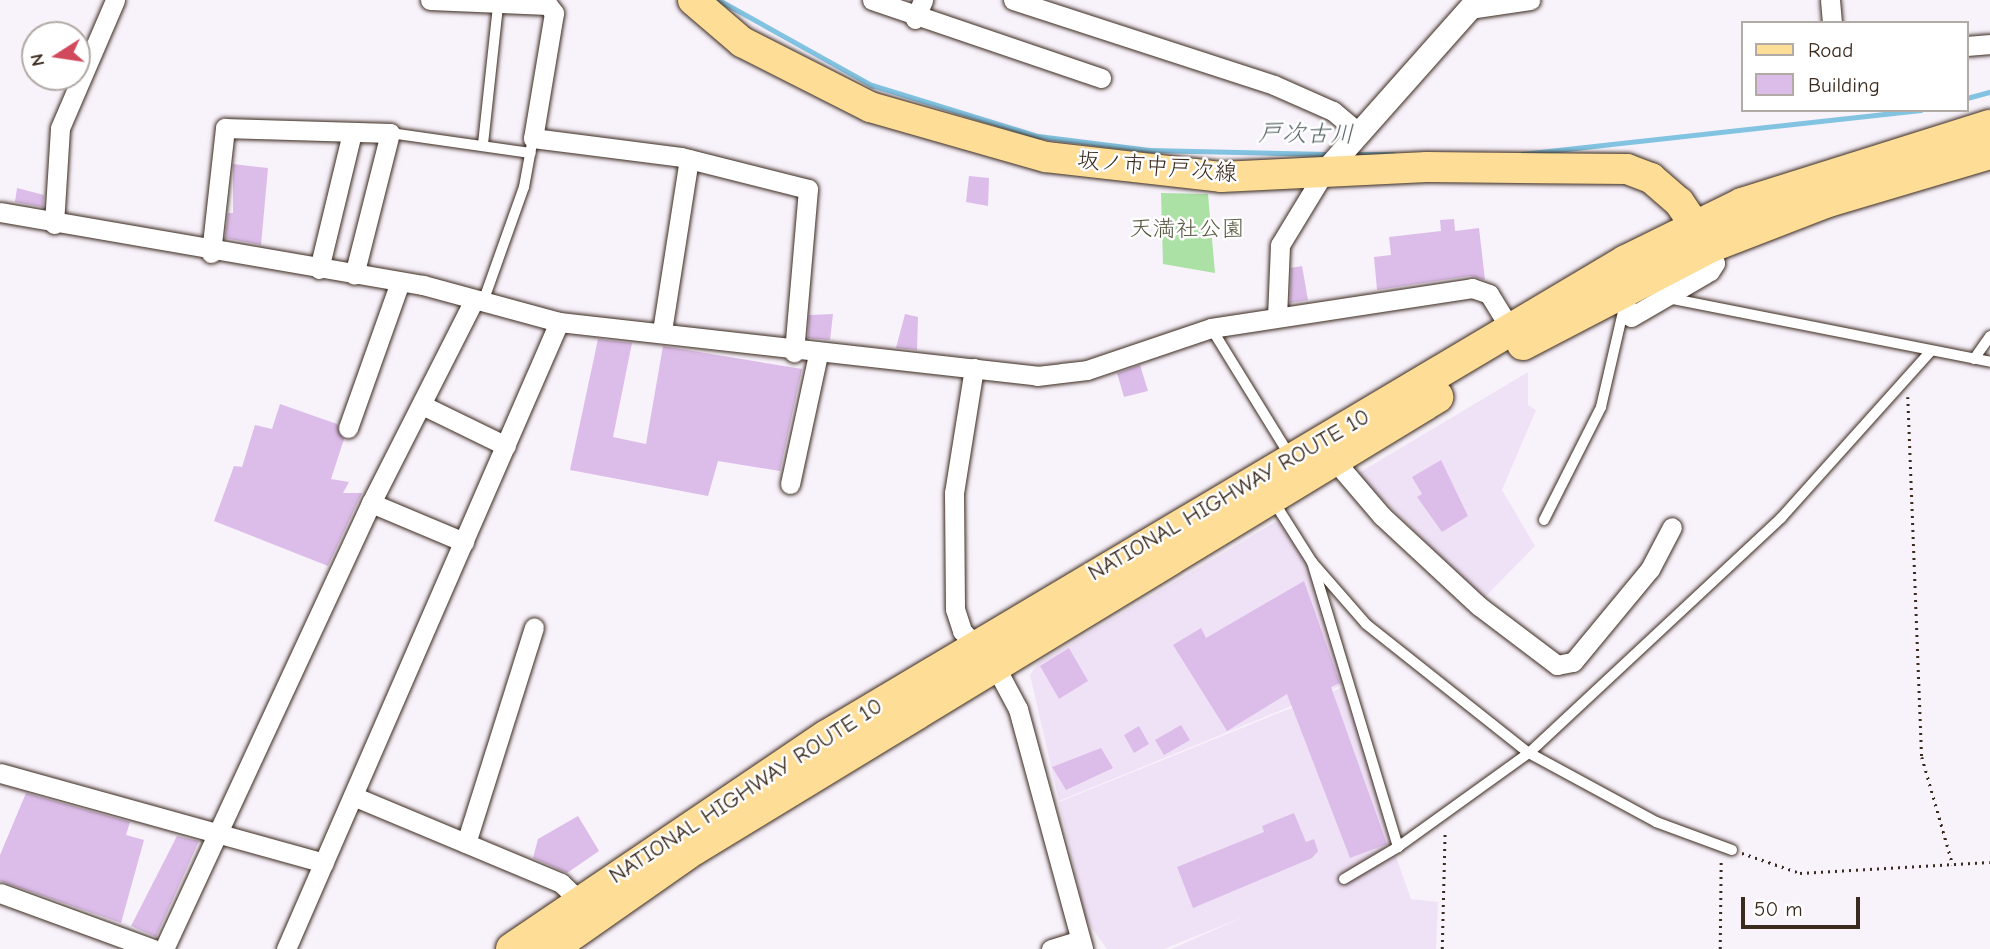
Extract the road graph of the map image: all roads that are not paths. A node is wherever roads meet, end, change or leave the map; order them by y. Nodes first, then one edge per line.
1 (115, 0) edge
2 (430, 0) edge
3 (693, 0) edge
4 (872, 0) edge
5 (923, 0) edge
6 (1013, 0) edge
7 (1530, 0) edge
8 (1830, 0) edge
9 (498, 5) junction
10 (1474, 5) edge
11 (915, 19) junction
12 (1832, 21) edge
13 (1990, 44) edge
14 (1969, 46) edge
15 (1101, 78) dead end
16 (1990, 126) edge
17 (352, 133) junction
18 (390, 133) junction
19 (1354, 134) junction
20 (483, 144) junction
21 (532, 145) junction
22 (1990, 153) edge
23 (689, 159) junction
24 (1329, 166) junction
25 (0, 212) edge
26 (54, 224) junction
27 (1702, 235) junction
28 (211, 253) junction
29 (319, 270) junction
30 (354, 275) junction
31 (400, 282) junction
32 (1664, 297) junction
33 (478, 301) junction
34 (1621, 303) junction
35 (1277, 317) junction
36 (559, 322) junction
37 (1211, 328) junction
38 (662, 331) junction
39 (1990, 336) edge
40 (1515, 337) junction
41 (1931, 351) junction
42 (794, 352) junction
43 (818, 354) junction
44 (1974, 359) junction
45 (1990, 362) edge
46 (974, 368) junction
47 (424, 406) junction
48 (348, 428) dead end
49 (506, 446) junction
50 (1292, 459) junction
51 (1335, 461) junction
52 (790, 484) dead end
53 (1273, 499) junction
54 (371, 503) junction
55 (1544, 520) dead end
56 (1672, 527) dead end
57 (464, 542) junction
58 (1312, 562) junction
59 (534, 628) dead end
60 (984, 654) junction
61 (1529, 754) junction
62 (0, 773) edge
63 (353, 796) junction
64 (222, 833) junction
65 (466, 843) junction
66 (1398, 847) junction
67 (1732, 850) road end
68 (324, 863) junction
69 (1345, 879) dead end
70 (0, 893) edge
71 (587, 908) junction
72 (1081, 945) edge
73 (153, 949) edge
74 (164, 949) edge
75 (286, 949) edge
76 (512, 949) edge
77 (551, 949) edge
78 (1051, 949) edge

1 - 26 street
2 - 9 street
3 - 24 main road, 坂ノ市中戸次線
4 - 11 street
5 - 11 street
6 - 19 street
7 - 10 street
8 - 12 street
9 - 20 lane
9 - 21 street
10 - 19 street
11 - 15 street
13 - 14 street
16 - 27 highway, NATIONAL HIGHWAY ROUTE 10
17 - 18 street
17 - 28 street
17 - 29 street
18 - 20 lane
18 - 30 street
19 - 24 street
20 - 21 lane
21 - 23 street
21 - 33 lane
22 - 27 highway, NATIONAL HIGHWAY ROUTE 10
23 - 38 street
23 - 42 street
24 - 27 main road, 坂ノ市中戸次線
24 - 35 street
25 - 26 street
26 - 28 street
27 - 32 street
27 - 34 highway, NATIONAL HIGHWAY ROUTE 10
27 - 40 highway, NATIONAL HIGHWAY ROUTE 10
28 - 29 street
29 - 30 street
30 - 31 street
31 - 33 street
31 - 48 street
32 - 34 street
32 - 41 lane
33 - 36 street
33 - 47 street
34 - 40 highway, NATIONAL HIGHWAY ROUTE 10
34 - 55 lane
35 - 37 street
35 - 40 street
36 - 38 street
36 - 49 street
37 - 46 street
37 - 50 lane
38 - 42 street
39 - 44 lane
40 - 50 highway, NATIONAL HIGHWAY ROUTE 10
40 - 51 highway, NATIONAL HIGHWAY ROUTE 10
41 - 44 lane
41 - 61 lane
42 - 43 street
43 - 46 street
43 - 52 street
44 - 45 lane
46 - 60 street
47 - 49 street
47 - 54 street
49 - 57 street
50 - 60 highway, NATIONAL HIGHWAY ROUTE 10
51 - 53 highway, NATIONAL HIGHWAY ROUTE 10
51 - 56 street
53 - 58 lane
53 - 60 highway, NATIONAL HIGHWAY ROUTE 10
54 - 57 street
54 - 64 street
57 - 63 street
58 - 61 lane
58 - 66 lane
59 - 65 street
60 - 71 highway, NATIONAL HIGHWAY ROUTE 10
60 - 72 street
61 - 66 lane
61 - 67 lane
62 - 64 street
63 - 65 street
63 - 68 street
64 - 68 street
64 - 74 street
65 - 71 street
66 - 69 lane
68 - 75 street
70 - 73 street
71 - 76 highway, NATIONAL HIGHWAY ROUTE 10
71 - 77 highway, NATIONAL HIGHWAY ROUTE 10
72 - 78 street

